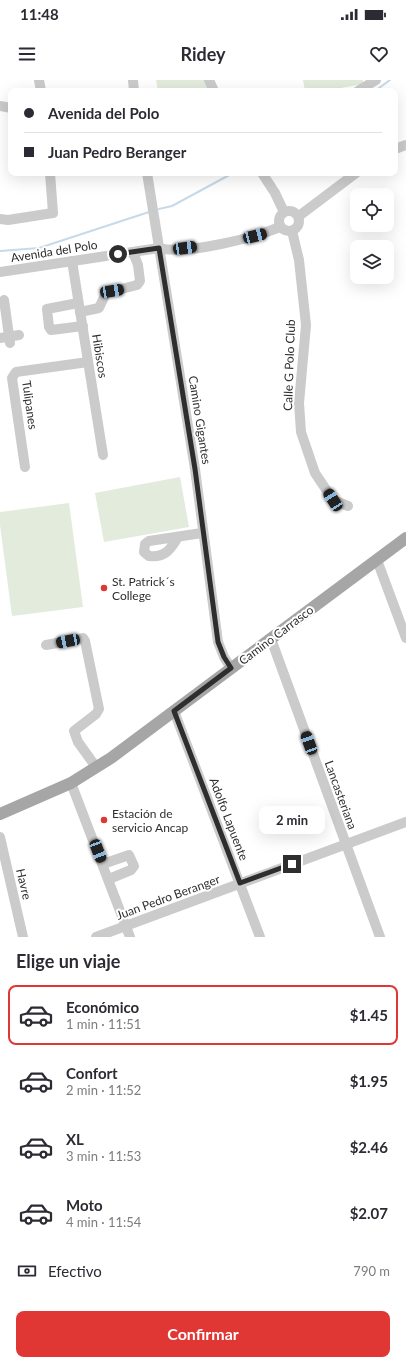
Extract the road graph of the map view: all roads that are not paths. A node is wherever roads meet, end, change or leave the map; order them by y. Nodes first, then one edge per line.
1 (376, 80) edge
2 (363, 88) edge
3 (50, 176) edge
4 (147, 176) edge
5 (264, 176) edge
6 (352, 176) edge
7 (284, 212) junction
8 (299, 216) junction
9 (0, 219) edge
10 (280, 227) junction
11 (292, 231) junction
12 (159, 248) junction
13 (133, 252) junction
14 (72, 260) junction
15 (0, 272) edge
16 (4, 300) dead end
17 (79, 308) junction
18 (7, 313) edge
19 (82, 326) junction
20 (10, 338) edge
21 (88, 362) junction
22 (103, 455) dead end
23 (26, 468) dead end
24 (348, 506) dead end
25 (202, 533) junction
26 (178, 537) dead end
27 (406, 538) edge
28 (377, 560) junction
29 (406, 638) edge
30 (272, 639) junction
31 (46, 645) dead end
32 (231, 668) junction
33 (174, 711) junction
34 (96, 767) junction
35 (71, 783) junction
36 (0, 814) edge
37 (406, 822) edge
38 (0, 837) edge
39 (345, 844) junction
40 (103, 864) junction
41 (109, 879) junction
42 (240, 883) junction
43 (126, 926) junction
44 (22, 937) edge
45 (96, 937) edge
46 (130, 937) edge
47 (260, 937) edge
48 (380, 937) edge

1 - 2 street
3 - 9 street
4 - 12 street, Camino Gigantes
5 - 7 street
6 - 8 street
7 - 8 street
7 - 10 street
8 - 11 street
10 - 11 street
10 - 12 street, Avenida del Polo
11 - 24 street, Calle G Polo Club
12 - 13 street, Avenida del Polo
12 - 25 street, Camino Gigantes
13 - 14 street, Avenida del Polo
13 - 17 street
14 - 15 street, Avenida del Polo
14 - 17 street, Hibiscos
16 - 18 street
17 - 19 street, Hibiscos
17 - 19 street
18 - 20 street
19 - 21 street, Hibiscos
21 - 22 street, Hibiscos
21 - 23 street, Tulipanes
25 - 26 street
25 - 32 street, Camino Gigantes
27 - 28 main road, Camino Carrasco
28 - 29 street
28 - 30 main road, Camino Carrasco
30 - 32 main road, Camino Carrasco
30 - 39 street, Lancasteriana
31 - 34 street
32 - 33 main road, Camino Carrasco
33 - 34 main road, Camino Carrasco
33 - 42 street, Adolfo Lapuente
34 - 35 main road, Camino Carrasco
35 - 36 main road, Camino Carrasco
35 - 40 street
37 - 39 street, Juan Pedro Beranger
38 - 44 street, Havre
39 - 42 street, Juan Pedro Beranger
39 - 48 street, Lancasteriana
40 - 41 street
40 - 41 street
41 - 43 street
42 - 43 street, Juan Pedro Beranger
42 - 47 street, Adolfo Lapuente
43 - 45 street, Juan Pedro Beranger
43 - 46 street

